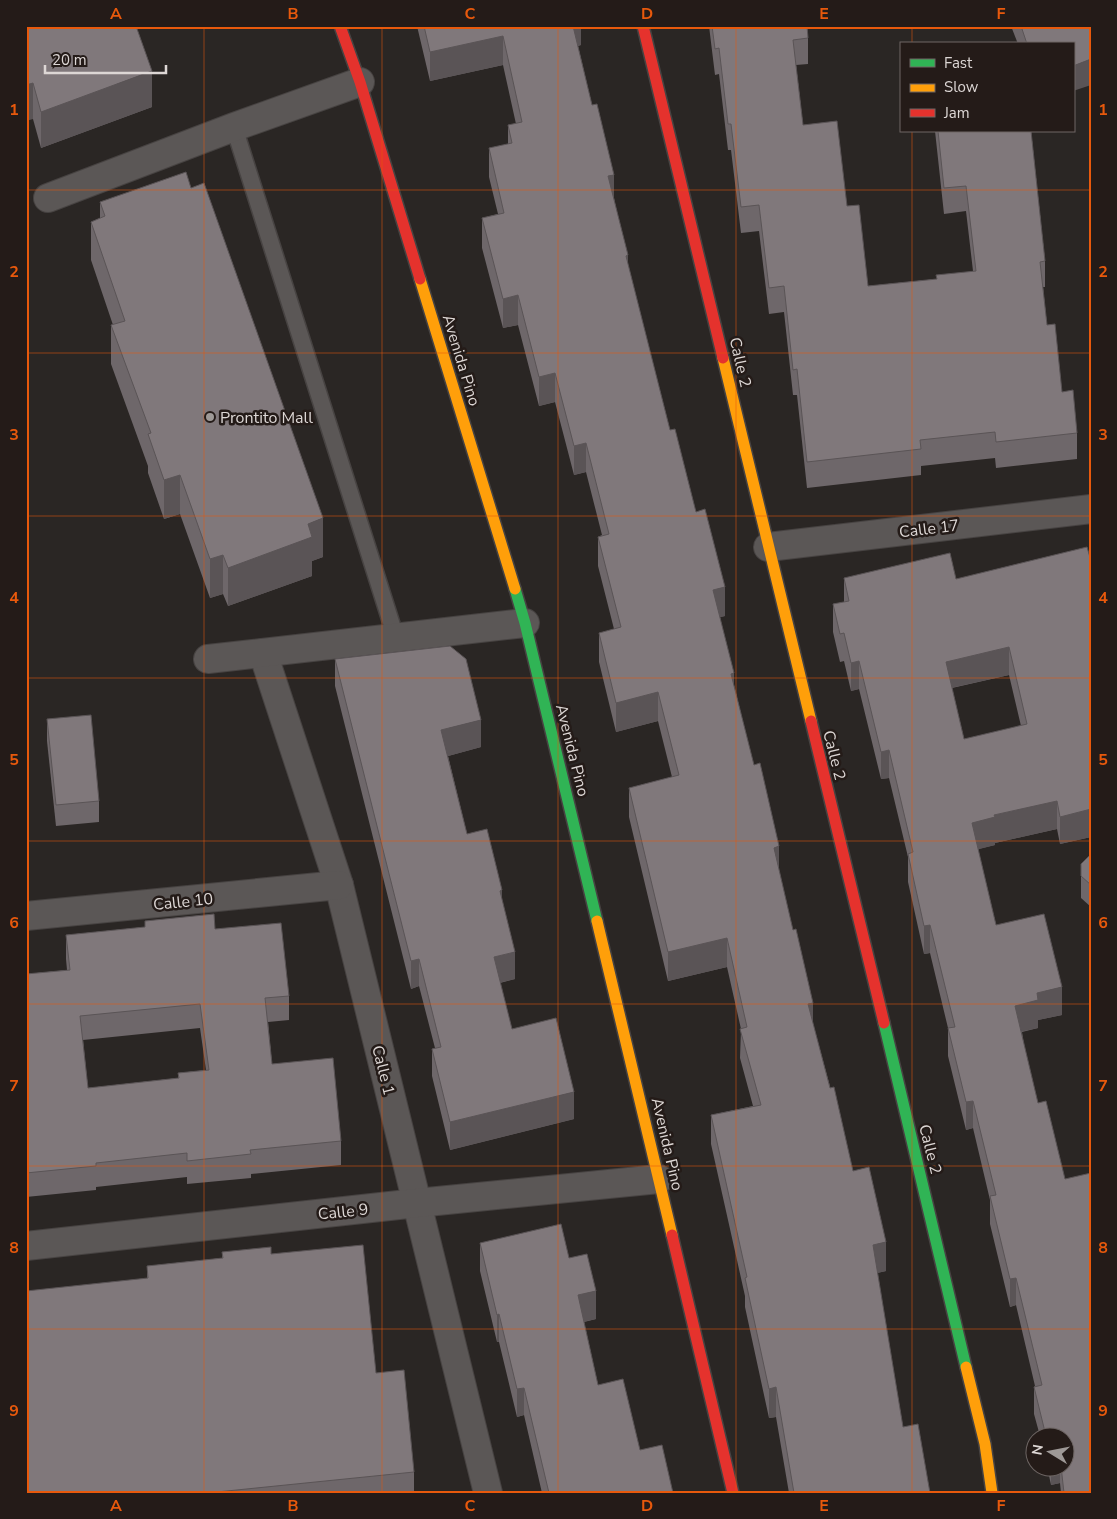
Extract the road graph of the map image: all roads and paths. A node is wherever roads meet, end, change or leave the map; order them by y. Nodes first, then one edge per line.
1 (340, 26) edge
2 (644, 26) edge
3 (360, 82) junction
4 (234, 127) junction
5 (48, 198) dead end
6 (1091, 509) edge
7 (768, 547) junction
8 (525, 623) junction
9 (396, 638) junction
10 (263, 653) junction
11 (208, 659) dead end
12 (339, 885) junction
13 (26, 916) edge
14 (660, 1179) junction
15 (417, 1203) junction
16 (26, 1246) edge
17 (488, 1493) edge
18 (733, 1493) edge
19 (992, 1493) edge

1 - 3 main road, Avenida Pino
2 - 7 main road, Calle 2
3 - 4 street
3 - 8 main road, Avenida Pino
4 - 5 street
4 - 9 lane
6 - 7 street, Calle 17
7 - 19 main road, Calle 2
8 - 9 street
8 - 14 main road, Avenida Pino
9 - 10 street
10 - 11 street
10 - 12 street, Calle 1
12 - 13 street, Calle 10
12 - 15 street, Calle 1
14 - 15 street, Calle 9
14 - 18 main road, Avenida Pino
15 - 16 street, Calle 9
15 - 17 street, Calle 1

